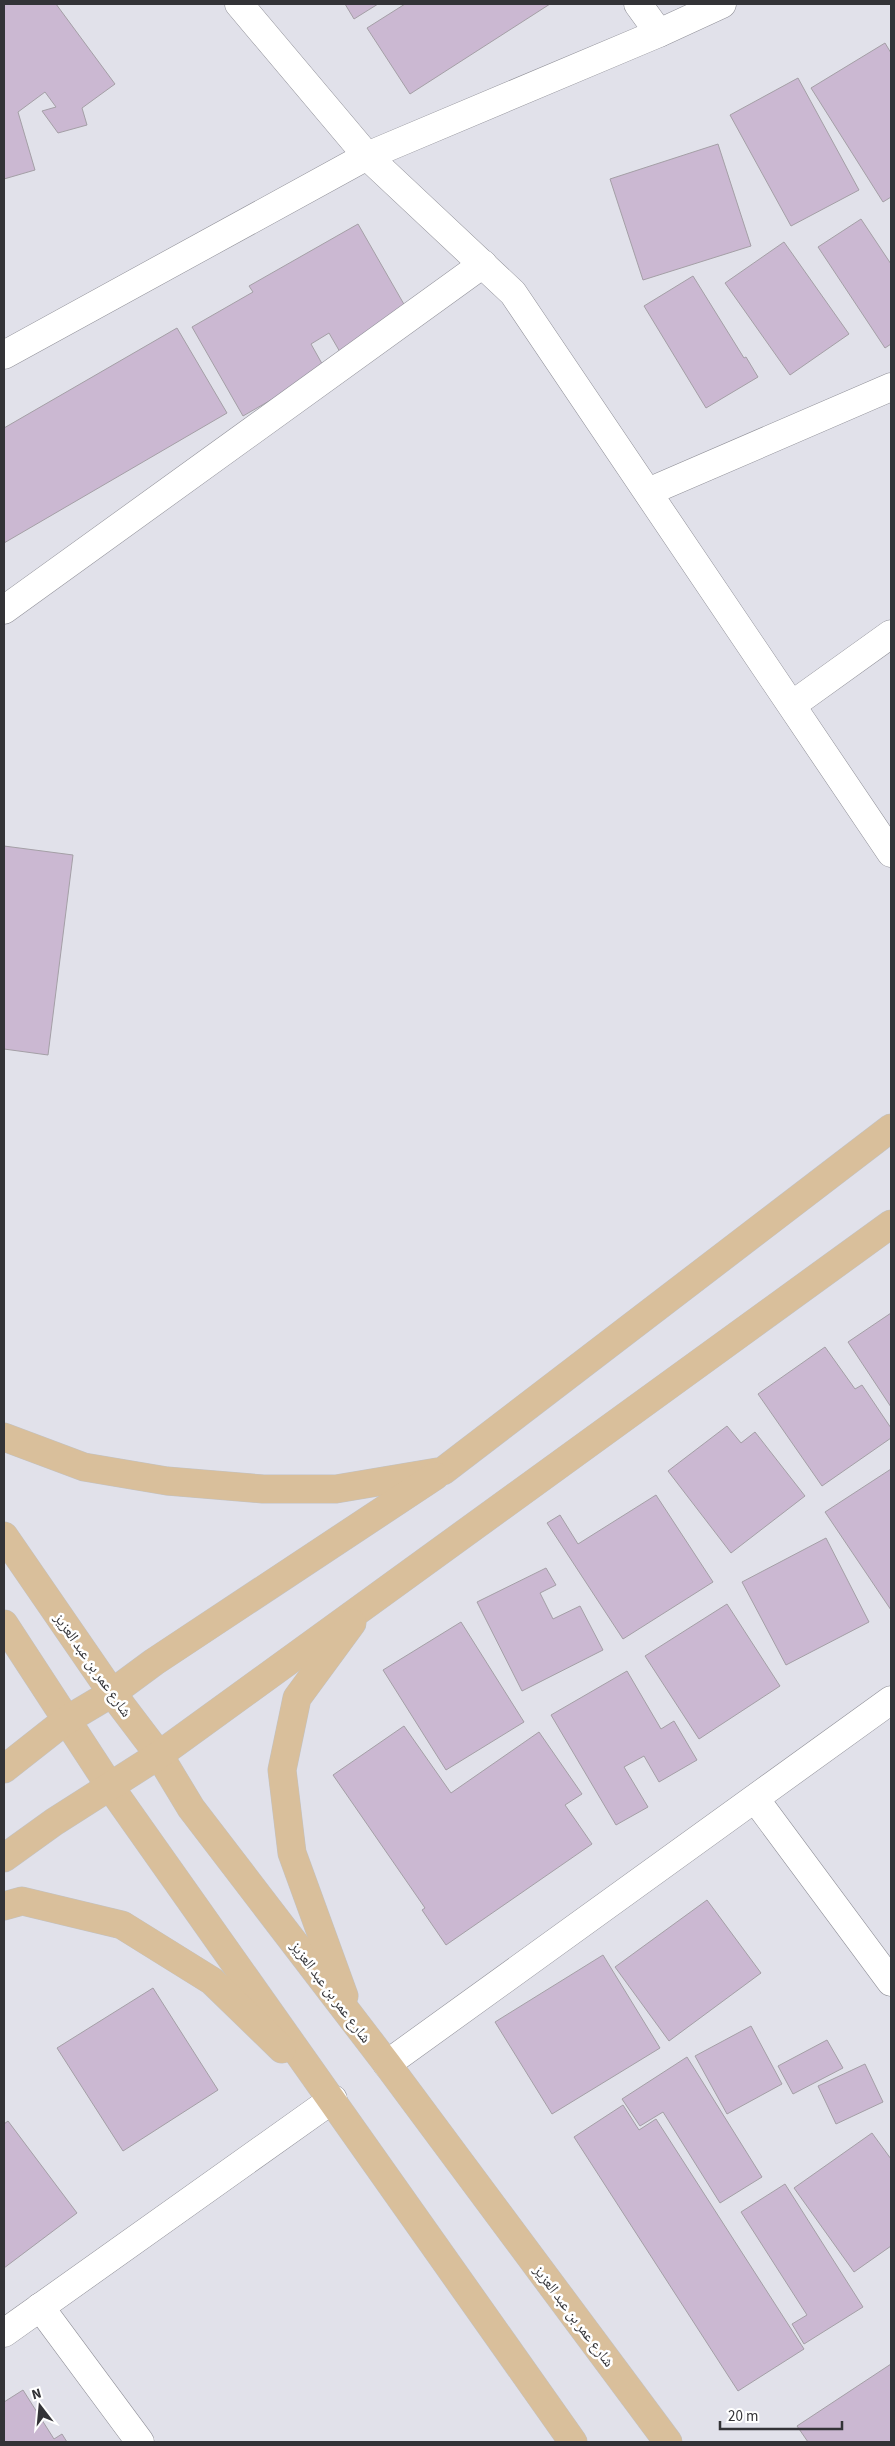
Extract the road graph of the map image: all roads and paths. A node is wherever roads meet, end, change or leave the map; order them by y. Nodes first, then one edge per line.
1 (239, 4) edge
2 (638, 4) edge
3 (722, 4) edge
4 (659, 33) junction
5 (367, 156) junction
6 (483, 264) junction
7 (4, 355) edge
8 (891, 387) edge
9 (648, 492) junction
10 (4, 610) edge
11 (891, 634) edge
12 (792, 705) junction
13 (891, 853) edge
14 (891, 1128) edge
15 (891, 1224) edge
16 (4, 1437) edge
17 (443, 1471) junction
18 (4, 1536) edge
19 (368, 1602) junction
20 (4, 1624) edge
21 (112, 1693) junction
22 (891, 1700) edge
23 (65, 1721) junction
24 (159, 1756) junction
25 (4, 1769) edge
26 (111, 1788) junction
27 (756, 1800) junction
28 (4, 1858) edge
29 (4, 1906) edge
30 (891, 1982) edge
31 (354, 2023) junction
32 (387, 2064) junction
33 (333, 2099) junction
34 (40, 2307) junction
35 (4, 2333) edge
36 (140, 2442) edge
37 (573, 2442) edge
38 (668, 2442) edge

1 - 5 street
2 - 4 street
3 - 4 street
4 - 5 street
5 - 6 street
5 - 7 street
6 - 9 street
6 - 10 street
8 - 9 street
9 - 12 street
11 - 12 street
12 - 13 street
14 - 17 main road
15 - 19 main road
16 - 17 main road
17 - 21 main road
18 - 21 main road, شارع عمر بن عبد العزيز
19 - 24 main road
19 - 31 main road
20 - 23 main road
21 - 23 main road
21 - 24 main road, شارع عمر بن عبد العزيز
22 - 27 street
23 - 25 main road
23 - 26 main road
24 - 26 main road
24 - 31 main road, شارع عمر بن عبد العزيز
26 - 28 main road
26 - 33 main road
27 - 30 street
27 - 32 street
29 - 33 main road
31 - 32 main road, شارع عمر بن عبد العزيز
32 - 38 main road, شارع عمر بن عبد العزيز
33 - 34 street
33 - 37 main road
34 - 35 street
34 - 36 street

